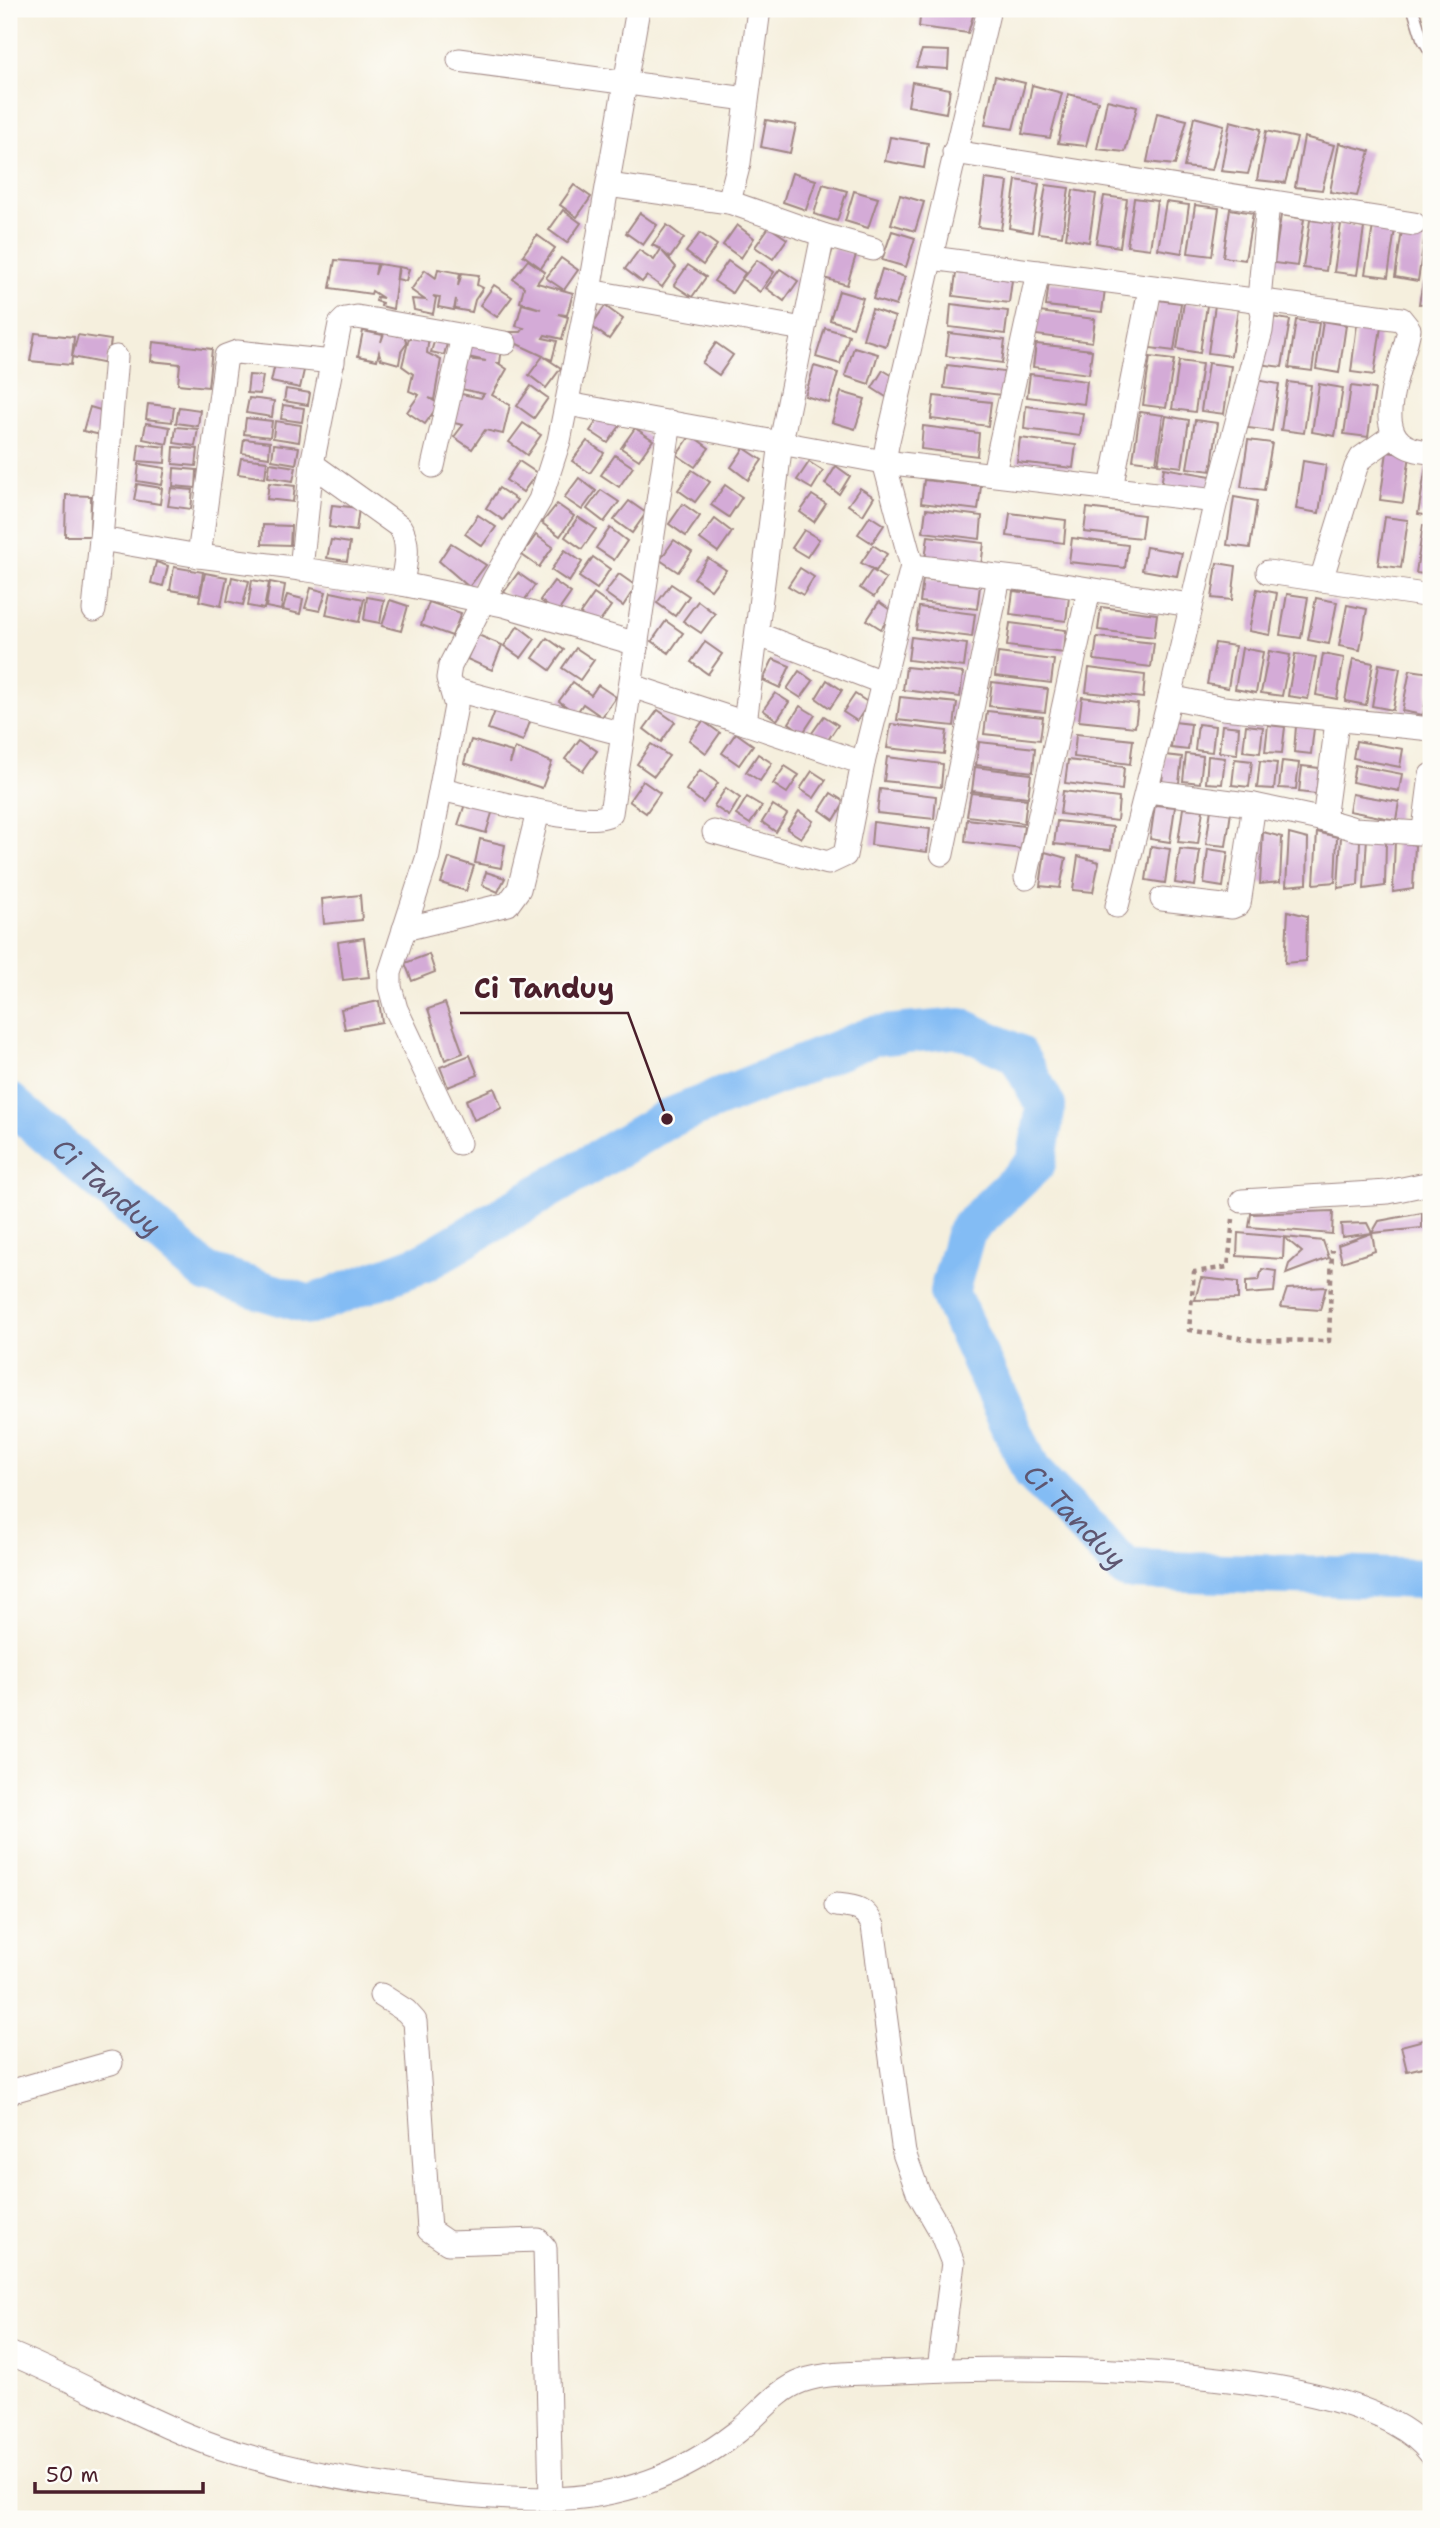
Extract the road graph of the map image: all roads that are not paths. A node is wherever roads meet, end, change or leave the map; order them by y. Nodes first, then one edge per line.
1 (638, 9) edge
2 (759, 9) edge
3 (989, 9) edge
4 (1413, 9) edge
5 (1431, 53) edge
6 (459, 60) dead end
7 (625, 82) junction
8 (746, 99) junction
9 (954, 152) junction
10 (608, 185) junction
11 (729, 202) junction
12 (1268, 202) junction
13 (1414, 224) dead end
14 (823, 235) junction
15 (873, 249) dead end
16 (931, 258) junction
17 (1038, 272) junction
18 (1150, 289) junction
19 (589, 291) junction
20 (1259, 299) junction
21 (803, 329) junction
22 (463, 336) junction
23 (505, 343) dead end
24 (116, 357) dead end
25 (333, 362) junction
26 (569, 404) junction
27 (670, 422) junction
28 (1392, 436) junction
29 (781, 442) junction
30 (1431, 452) edge
31 (884, 462) junction
32 (312, 464) junction
33 (433, 466) dead end
34 (995, 473) junction
35 (1111, 488) junction
36 (1216, 501) junction
37 (101, 539) junction
38 (199, 556) junction
39 (912, 566) junction
40 (301, 569) junction
41 (1268, 572) dead end
42 (999, 578) junction
43 (1321, 580) junction
44 (402, 584) junction
45 (1089, 590) junction
46 (1431, 596) edge
47 (482, 603) junction
48 (1190, 606) junction
49 (94, 610) dead end
50 (757, 634) junction
51 (637, 644) junction
52 (884, 683) junction
53 (632, 686) junction
54 (452, 690) junction
55 (1170, 697) junction
56 (1337, 722) junction
57 (745, 723) junction
58 (1431, 729) edge
59 (623, 734) junction
60 (863, 763) junction
61 (1431, 775) edge
62 (441, 789) junction
63 (1149, 791) junction
64 (1254, 805) junction
65 (538, 812) junction
66 (1324, 820) junction
67 (714, 832) dead end
68 (942, 854) dead end
69 (1026, 878) dead end
70 (1162, 899) dead end
71 (1117, 906) dead end
72 (404, 929) junction
73 (459, 1143) dead end
74 (1431, 1183) edge
75 (1242, 1201) road end
76 (836, 1905) dead end
77 (381, 1996) dead end
78 (111, 2063) dead end
79 (9, 2092) edge
80 (9, 2353) edge
81 (939, 2370) junction
82 (1431, 2454) edge
83 (551, 2499) junction

1 - 7 street
2 - 8 street
3 - 9 street
4 - 5 lane
6 - 7 street
7 - 8 street
7 - 10 street
8 - 11 street
9 - 12 street
9 - 16 street
10 - 11 street
10 - 19 street
11 - 14 street
12 - 13 street
12 - 20 street
14 - 15 street
14 - 21 street
16 - 17 street
16 - 31 street
17 - 18 street
17 - 34 street
18 - 20 street
18 - 35 street
19 - 21 street
19 - 26 street
20 - 28 street
20 - 36 street
21 - 29 street
22 - 23 street
22 - 25 street
22 - 33 street
24 - 37 street
25 - 32 street
25 - 38 street
26 - 27 street
26 - 47 street
27 - 29 street
27 - 51 street
28 - 30 street
28 - 43 street
29 - 31 street
29 - 50 street
31 - 34 street
31 - 39 street
32 - 40 street
32 - 44 street
34 - 35 street
35 - 36 street
36 - 48 street
37 - 38 street
37 - 49 street
38 - 40 street
39 - 42 street
39 - 52 street
40 - 44 street
41 - 43 street
42 - 45 street
42 - 68 street
43 - 46 street
44 - 47 street
45 - 48 street
45 - 69 street
47 - 51 street
47 - 54 street
48 - 55 street
50 - 52 street
50 - 57 street
51 - 53 street
52 - 60 street
53 - 57 street
53 - 59 street
54 - 59 street
54 - 62 street
55 - 56 street
55 - 63 street
56 - 58 street
56 - 66 street
57 - 60 street
59 - 65 street
60 - 67 street
61 - 66 street
62 - 65 street
62 - 72 street
63 - 64 street
63 - 71 street
64 - 66 street
64 - 70 street
65 - 72 street
72 - 73 street
74 - 75 street
76 - 81 street
77 - 83 street
78 - 79 street
80 - 83 street
81 - 82 street
81 - 83 street

